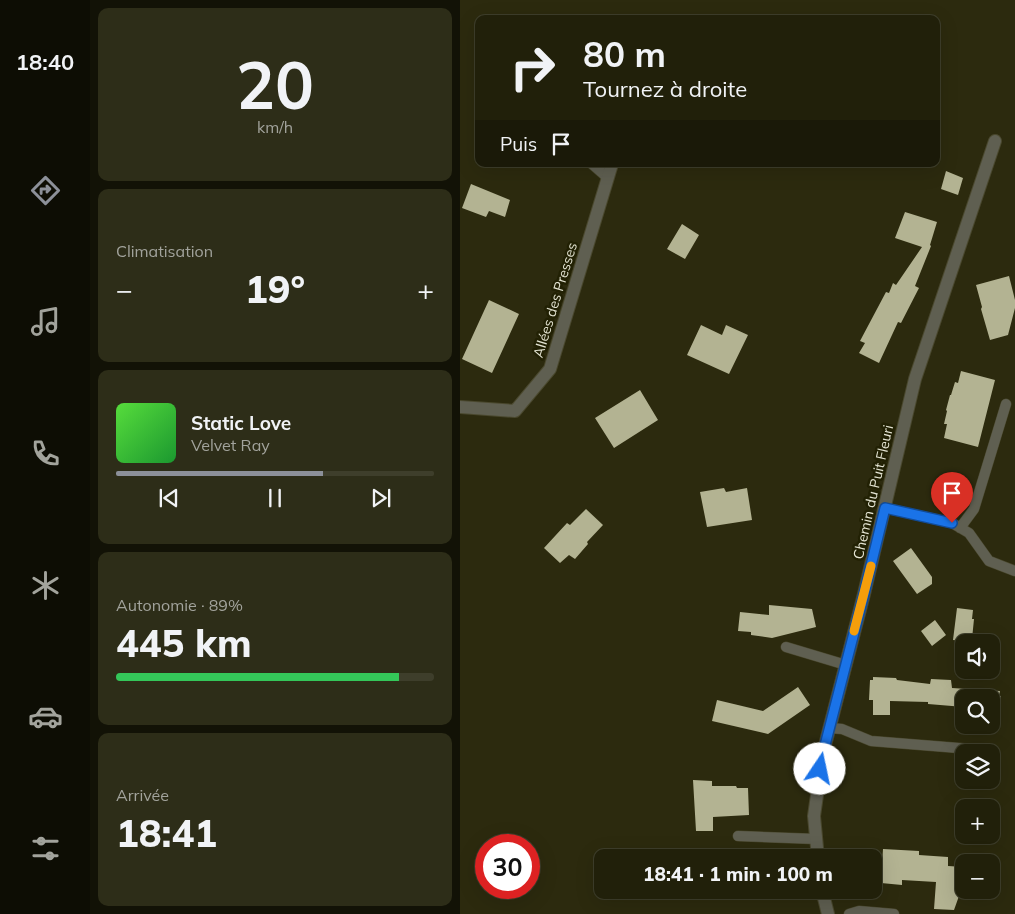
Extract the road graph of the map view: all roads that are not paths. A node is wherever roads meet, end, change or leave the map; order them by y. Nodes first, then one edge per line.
1 (995, 141) dead end
2 (595, 167) edge
3 (611, 167) edge
4 (608, 178) junction
5 (1006, 404) dead end
6 (460, 407) edge
7 (885, 508) junction
8 (960, 528) junction
9 (1015, 571) edge
10 (786, 647) dead end
11 (846, 665) junction
12 (829, 728) junction
13 (955, 748) edge
14 (738, 836) dead end
15 (816, 839) junction
16 (817, 849) edge
17 (824, 899) edge
18 (828, 914) edge
19 (849, 914) edge
20 (894, 914) edge

1 - 7 street, Chemin du Puit Fleuri
2 - 4 lane
3 - 4 street, Allées des Presses
4 - 6 street, Allées des Presses
5 - 8 lane
7 - 8 lane
7 - 11 street, Chemin du Puit Fleuri
8 - 9 lane
10 - 11 lane
11 - 12 street, Chemin du Puit Fleuri
12 - 13 lane
12 - 15 street, Chemin du Puit Fleuri
14 - 15 lane
15 - 16 street, Chemin du Puit Fleuri
17 - 18 street
19 - 20 lane

